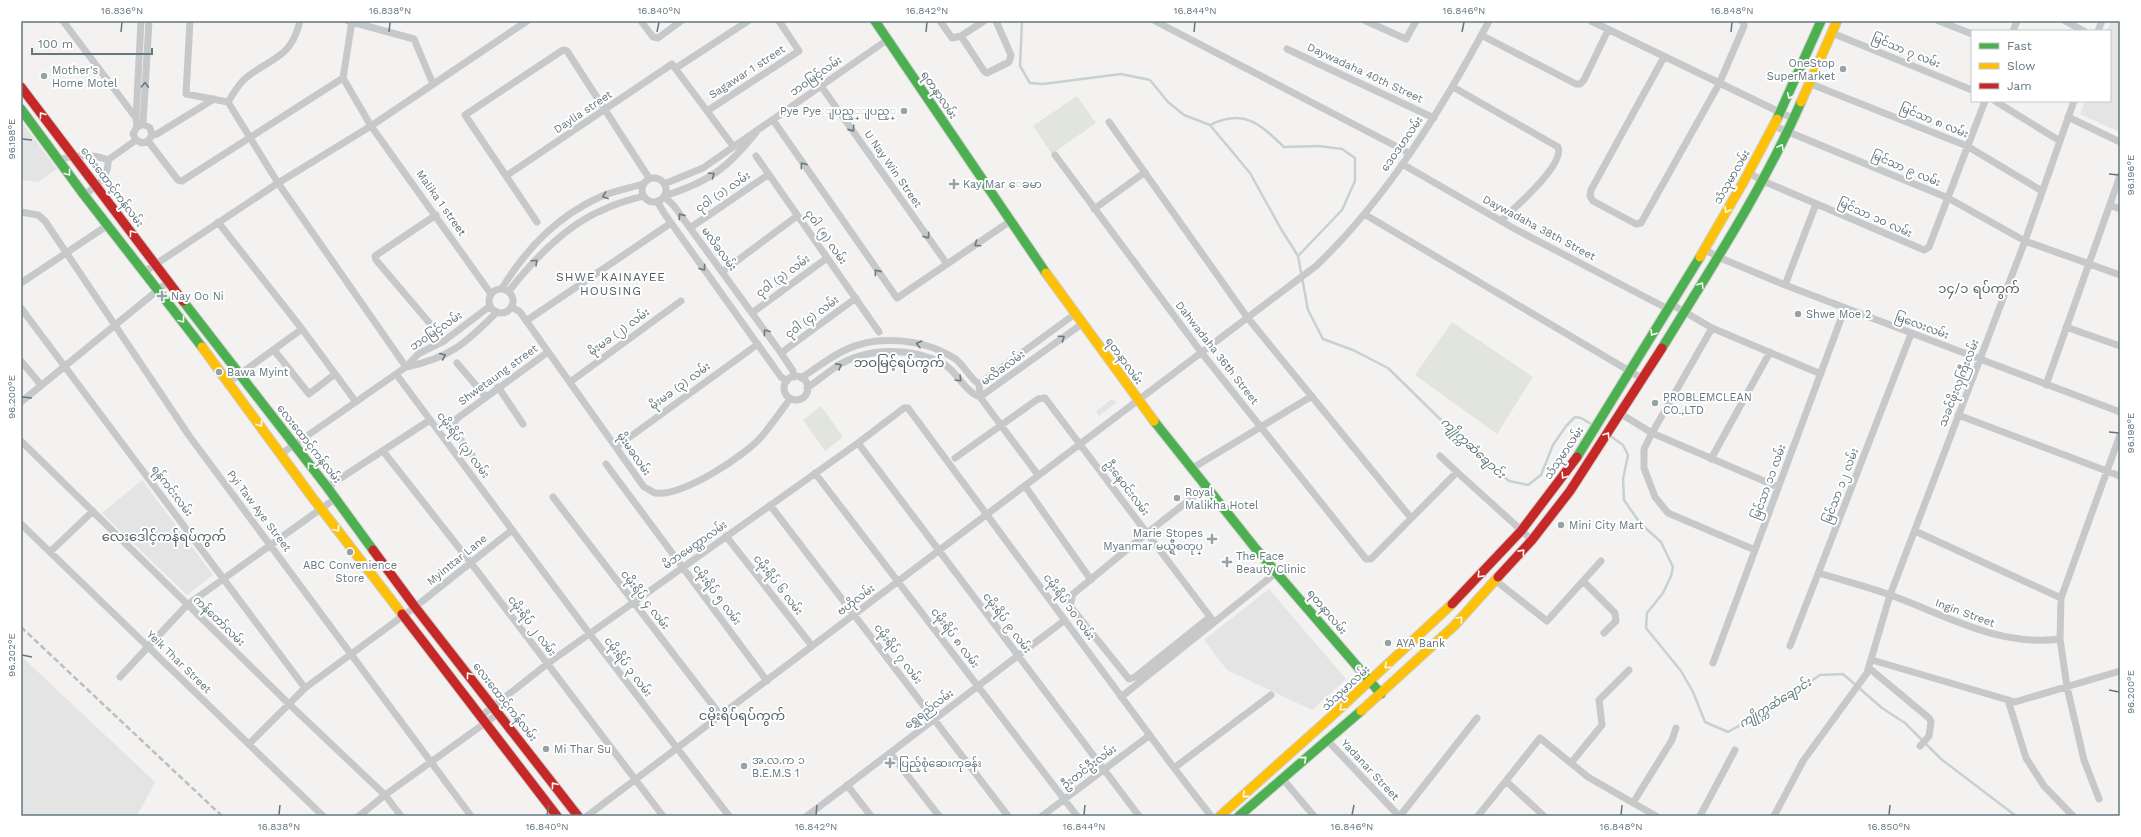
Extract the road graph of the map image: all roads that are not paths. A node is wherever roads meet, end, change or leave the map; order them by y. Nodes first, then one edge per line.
1 (63, 21) edge
2 (141, 21) edge
3 (149, 21) edge
4 (190, 21) edge
5 (300, 21) edge
6 (351, 21) edge
7 (527, 21) edge
8 (641, 21) edge
9 (681, 21) edge
10 (748, 21) edge
11 (779, 21) edge
12 (874, 21) edge
13 (940, 21) edge
14 (982, 21) edge
15 (996, 21) edge
16 (1155, 21) edge
17 (1366, 21) edge
18 (1416, 21) edge
19 (1489, 21) edge
20 (1591, 21) edge
21 (1742, 21) edge
22 (1821, 21) edge
23 (1837, 21) edge
24 (1940, 21) edge
25 (2065, 21) edge
26 (1608, 30) junction
27 (2082, 30) edge
28 (1832, 33) junction
29 (1971, 34) edge
30 (1482, 35) junction
31 (961, 36) junction
32 (887, 40) junction
33 (1287, 49) dead end
34 (1664, 57) junction
35 (674, 66) junction
36 (343, 78) junction
37 (433, 84) junction
38 (1719, 84) junction
39 (1811, 84) junction
40 (821, 86) junction
41 (21, 87) edge
42 (1453, 87) junction
43 (1971, 90) edge
44 (214, 99) junction
45 (228, 102) junction
46 (1985, 102) edge
47 (1997, 102) edge
48 (2074, 102) edge
49 (21, 109) edge
50 (605, 111) junction
51 (707, 111) junction
52 (1781, 114) junction
53 (2068, 117) junction
54 (136, 118) junction
55 (1434, 118) junction
56 (1794, 119) junction
57 (773, 120) junction
58 (1109, 122) dead end
59 (140, 126) junction
60 (371, 126) junction
61 (1774, 126) junction
62 (757, 131) junction
63 (1788, 132) junction
64 (56, 133) junction
65 (150, 138) junction
66 (249, 138) junction
67 (136, 140) junction
68 (46, 141) junction
69 (2060, 141) junction
70 (2120, 142) edge
71 (733, 146) junction
72 (1967, 146) junction
73 (1409, 153) junction
74 (756, 156) dead end
75 (1055, 156) dead end
76 (75, 157) junction
77 (58, 160) junction
78 (108, 160) junction
79 (1402, 164) junction
80 (1145, 172) junction
81 (1749, 173) junction
82 (769, 174) junction
83 (506, 176) junction
84 (2120, 176) edge
85 (649, 178) junction
86 (1763, 181) junction
87 (278, 183) junction
88 (643, 184) junction
89 (664, 184) junction
90 (96, 186) junction
91 (2042, 191) junction
92 (84, 195) junction
93 (643, 196) junction
94 (664, 196) junction
95 (1948, 198) junction
96 (657, 201) junction
97 (1816, 204) junction
98 (2110, 205) junction
99 (1094, 209) junction
100 (2120, 209) edge
101 (21, 212) edge
102 (1364, 214) junction
103 (436, 215) junction
104 (798, 216) junction
105 (1501, 221) junction
106 (218, 222) junction
107 (537, 222) dead end
108 (1009, 222) junction
109 (671, 223) junction
110 (108, 225) junction
111 (690, 228) junction
112 (2025, 241) junction
113 (1704, 249) junction
114 (66, 253) junction
115 (1718, 257) junction
116 (827, 258) junction
117 (155, 264) junction
118 (947, 264) junction
119 (2089, 264) junction
120 (144, 272) junction
121 (722, 272) junction
122 (2120, 275) edge
123 (169, 281) junction
124 (21, 283) edge
125 (1784, 285) junction
126 (502, 288) junction
127 (158, 290) junction
128 (509, 291) junction
129 (491, 294) junction
130 (856, 298) junction
131 (681, 301) dead end
132 (490, 306) junction
133 (512, 307) junction
134 (1669, 307) junction
135 (21, 308) edge
136 (1844, 308) junction
137 (497, 312) junction
138 (752, 313) junction
139 (1684, 313) junction
140 (1075, 314) junction
141 (1248, 317) junction
142 (526, 321) junction
143 (1082, 324) junction
144 (114, 325) junction
145 (202, 326) junction
146 (2066, 327) junction
147 (1712, 328) junction
148 (302, 329) junction
149 (191, 332) junction
150 (879, 332) dead end
151 (438, 333) dead end
152 (1912, 334) junction
153 (758, 344) junction
154 (2120, 346) edge
155 (274, 350) junction
156 (548, 352) junction
157 (1201, 352) junction
158 (1770, 352) junction
159 (781, 353) junction
160 (1981, 359) junction
161 (21, 361) edge
162 (457, 363) dead end
163 (64, 366) junction
164 (406, 367) junction
165 (1630, 371) junction
166 (240, 374) junction
167 (335, 374) junction
168 (396, 374) junction
169 (1821, 374) junction
170 (798, 377) junction
171 (1643, 379) junction
172 (787, 381) junction
173 (229, 382) junction
174 (570, 382) junction
175 (979, 384) junction
176 (41, 385) junction
177 (2046, 385) junction
178 (498, 387) junction
179 (808, 388) junction
180 (485, 396) junction
181 (1312, 396) junction
182 (980, 397) junction
183 (790, 399) junction
184 (1138, 400) junction
185 (21, 402) edge
186 (356, 402) junction
187 (910, 410) joint
188 (2120, 412) edge
189 (1958, 415) junction
190 (1619, 416) junction
191 (430, 420) junction
192 (523, 424) dead end
193 (1000, 425) junction
194 (1261, 428) junction
195 (1652, 433) junction
196 (2120, 435) edge
197 (21, 441) edge
198 (858, 443) junction
199 (293, 444) junction
200 (1080, 444) junction
201 (616, 446) junction
202 (383, 451) junction
203 (281, 454) junction
204 (472, 455) dead end
205 (1440, 456) dead end
206 (955, 458) dead end
207 (1711, 459) junction
208 (606, 464) dead end
209 (1191, 469) junction
210 (2106, 471) junction
211 (1457, 472) junction
212 (815, 473) junction
213 (1038, 475) junction
214 (2120, 476) edge
215 (1025, 486) junction
216 (327, 487) junction
217 (1206, 487) junction
218 (1778, 487) junction
219 (553, 497) dead end
220 (336, 498) junction
221 (770, 505) junction
222 (320, 508) junction
223 (93, 511) junction
224 (988, 514) junction
225 (1411, 518) junction
226 (21, 524) edge
227 (512, 530) junction
228 (1521, 531) junction
229 (1915, 531) junction
230 (1146, 533) junction
231 (726, 536) junction
232 (1532, 540) junction
233 (270, 545) junction
234 (1755, 550) junction
235 (939, 551) junction
236 (50, 552) junction
237 (1601, 561) dead end
238 (471, 563) junction
239 (682, 567) junction
240 (1277, 572) junction
241 (1819, 573) junction
242 (224, 579) junction
243 (1091, 580) junction
244 (1496, 581) junction
245 (1582, 581) junction
246 (898, 582) junction
247 (1890, 595) junction
248 (2061, 598) junction
249 (633, 602) junction
250 (187, 605) junction
251 (415, 607) junction
252 (854, 615) junction
253 (403, 616) junction
254 (1065, 620) junction
255 (1212, 620) junction
256 (589, 633) junction
257 (1604, 633) dead end
258 (2060, 639) junction
259 (148, 646) junction
260 (812, 646) junction
261 (1790, 646) dead end
262 (351, 654) junction
263 (1018, 655) junction
264 (1872, 660) junction
265 (1713, 663) dead end
266 (547, 664) junction
267 (1629, 670) dead end
268 (1868, 671) junction
269 (2120, 671) edge
270 (120, 676) dead end
271 (767, 681) junction
272 (1370, 682) junction
273 (978, 686) junction
274 (2067, 687) junction
275 (305, 688) junction
276 (1381, 694) junction
277 (1271, 695) dead end
278 (1122, 697) junction
279 (2008, 700) junction
280 (289, 704) junction
281 (496, 709) junction
282 (721, 716) junction
283 (1477, 718) dead end
284 (934, 719) junction
285 (483, 720) junction
286 (1676, 728) dead end
287 (1150, 736) junction
288 (1326, 739) junction
289 (249, 744) junction
290 (1920, 746) dead end
291 (677, 749) junction
292 (1735, 750) dead end
293 (890, 753) junction
294 (431, 762) junction
295 (1570, 763) junction
296 (1174, 768) junction
297 (1104, 770) junction
298 (1282, 778) junction
299 (636, 780) junction
300 (1506, 781) junction
301 (847, 785) junction
302 (385, 795) junction
303 (1064, 799) junction
304 (2099, 799) dead end
305 (1633, 803) junction
306 (323, 816) edge
307 (359, 816) edge
308 (401, 816) edge
309 (471, 816) edge
310 (557, 816) edge
311 (578, 816) edge
312 (587, 816) edge
313 (663, 816) edge
314 (729, 816) edge
315 (807, 816) edge
316 (871, 816) edge
317 (939, 816) edge
318 (1008, 816) edge
319 (1042, 816) edge
320 (1077, 816) edge
321 (1138, 816) edge
322 (1211, 816) edge
323 (1220, 816) edge
324 (1239, 816) edge
325 (1314, 816) edge
326 (1399, 816) edge
327 (1478, 816) edge
328 (1544, 816) edge
329 (1656, 816) edge
330 (1700, 816) edge
331 (1774, 816) edge
332 (2073, 816) edge

1 - 54 street
2 - 54 street
59 -> 3 street
4 - 44 street
5 - 45 street
6 - 36 street
6 - 37 street
7 - 37 street
8 - 9 street
10 - 35 street, Daylia street
11 - 51 street, Sagawar 1 street
12 - 32 main road, ရတနာလမ်း
13 - 31 street
14 - 31 street
15 - 31 street
16 - 73 street
17 - 18 street
19 - 30 street, ဒေဝဒဟလမ်း
20 - 26 street
21 - 38 street
22 -> 52 main road, သံသုမာလမ်း
23 - 28 main road
24 - 29 street
25 - 27 street
26 - 30 street
26 - 34 street
28 - 39 main road
28 - 43 street, မြင်သာ ၇ လမ်း
30 - 42 street, ဒေဝဒဟလမ်း
32 - 40 street, ဘ၀မြင့်လမ်း
32 - 108 main road, ရတနာလမ်း
33 - 55 street, Daywadaha 40th Street
34 - 38 street
34 - 38 street
35 - 50 street, Daylia street
35 - 51 street
36 - 60 street, Malika 1 street
36 - 66 street
37 - 60 street
38 - 52 street
39 - 56 main road
39 - 72 street, မြင်သာ ၈ လမ်း
40 - 57 street, ဘ၀မြင့်လမ်း
40 -> 118 street, U Nay Win Street
64 -> 41 main road, လေးထောင့်ကန်လမ်း
42 - 55 street, ဒေဝဒဟလမ်း
42 - 105 street
44 - 45 street
44 - 65 street
45 - 66 street
46 - 72 street
47 - 69 street
48 - 53 street, သခင်ဖိုးလှကြီးလမ်း
49 - 68 main road
50 - 83 street, Daylia street
50 - 83 street
50 - 85 street
51 - 71 street
52 - 56 street
52 - 61 main road, သံသုမာလမ်း
53 - 69 street, သခင်ဖိုးလှကြီးလမ်း
53 - 70 street
54 - 59 street
55 - 73 street, ဒေဝဒဟလမ်း
56 - 63 main road
57 - 62 street, ဘ၀မြင့်လမ်း
118 -> 57 street
58 - 80 street
59 - 65 street
59 - 67 street
60 - 87 street
60 - 103 street, Malika 1 street
61 - 63 street, မြင်သာ ၉ လမ်း
61 - 81 main road, သံသုမာလမ်း
62 - 71 street, ဘ၀မြင့်လမ်း
94 -> 62 street, ဘ၀မြင့်လမ်း
86 -> 63 main road
63 - 95 street, မြင်သာ ၉ လမ်း
64 - 68 main road
64 - 76 main road, လေးထောင့်ကန်လမ်း
65 - 66 street
65 - 67 street
66 - 87 street
67 - 78 street
68 - 77 main road
69 - 91 street, သခင်ဖိုးလှကြီးလမ်း
71 - 89 street, ဘ၀မြင့်လမ်း
72 - 91 street, မြင်သာ ၈ လမ်း
72 - 95 street
73 - 79 street, ဒေဝဒဟလမ်း
74 - 82 street, ငုဝါ (၅) လမ်း
75 - 99 street, Dahwadaha 36th Street
76 - 77 street
76 - 78 street
76 - 90 main road, လေးထောင့်ကန်လမ်း
77 -> 92 main road
78 - 90 street
79 - 102 street, ဒေဝဒဟလမ်း
79 - 105 street, Daywadaha 38th Street
80 - 99 street
80 - 141 street
81 - 86 street, မြင်သာ ၁၀ လမ်း
81 -> 113 main road, သံသုမာလမ်း
82 - 104 street, ငုဝါ (၅) လမ်း
82 - 111 street, ငုဝါ (၁) လမ်း
83 - 107 street
84 - 98 street
85 - 88 street
85 - 89 street
86 - 97 street, မြင်သာ ၁၀ လမ်း
86 - 115 main road
87 - 106 street
87 - 164 street
88 - 93 street
88 -> 126 street
89 - 94 street
90 - 92 street
117 -> 90 main road, လေးထောင့်ကန်လမ်း
91 - 112 street, သခင်ဖိုးလှကြီးလမ်း
92 - 110 main road
93 - 96 street
128 -> 93 street
94 - 96 street
111 -> 94 street, မလိခလမ်း
95 - 97 street, မြင်သာ ၁၀ လမ်း
95 - 112 street, မြင်သာ ၉ လမ်း
96 - 109 street
97 - 125 street
98 - 100 street
98 - 119 street
99 - 157 street, Dahwadaha 36th Street
101 - 114 street, Pyi Taw Aye Street
102 - 141 street, ဒေဝဒဟလမ်း
102 - 165 street
103 - 129 street, Malika 1 street
103 - 151 street
104 - 116 street, ငုဝါ (၅) လမ်း
104 - 121 street
105 - 134 street, Daywadaha 38th Street
106 - 117 street
106 - 148 street
108 -> 118 street
108 - 140 main road, ရတနာလမ်း
109 - 142 street
109 -> 153 street
110 - 114 street
110 - 120 main road
111 - 121 street, မလိခလမ်း
112 - 119 street, မြင်သာ ၉ လမ်း
112 - 160 street, သခင်ဖိုးလှကြီးလမ်း
113 - 115 street, မြလေးလမ်း
113 - 134 main road, သံသုမာလမ်း
114 - 124 street
114 - 144 street, Pyi Taw Aye Street
115 - 125 street, မြလေးလမ်း
139 -> 115 main road
116 - 130 street, ငုဝါ (၅) လမ်း
116 - 138 street, ငုဝါ (၃) လမ်း
117 - 120 street
117 - 123 main road, လေးထောင့်ကန်လမ်း
119 - 122 street, မြင်သာ ၉ လမ်း
119 - 146 street
120 - 127 main road
121 - 138 street, မလိခလမ်း
123 - 127 street
123 - 145 main road, လေးထောင့်ကန်လမ်း
125 - 136 street, မြလေးလမ်း
126 - 128 street
126 - 129 street
127 - 144 street
127 -> 149 main road
128 - 133 street
129 - 132 street
130 - 150 street, ငုဝါ (၅) လမ်း
130 - 159 street, ငုဝါ (၄) လမ်း
131 - 174 street, မိုးမခ (၂) လမ်း
132 - 137 street
132 - 164 street, ဘ၀မြင့်လမ်း
133 - 137 street
133 - 142 street, မိုးမခလမ်း
134 - 139 street, Daywadaha 38th Street
134 -> 165 main road, သံသုမာလမ်း
135 - 163 street, ရန်ကင်းလမ်း
136 - 152 street, မြလေးလမ်း
136 - 169 street, မြင်သာ ၁၁ လမ်း
164 -> 137 street, ဘ၀မြင့်လမ်း
159 -> 138 street, မလိခလမ်း
139 - 147 street, Daywadaha 38th Street
139 - 171 main road
140 - 143 main road, ရတနာလမ်း
140 - 175 street
141 - 157 street, ဗဟိုလမ်း
141 - 181 street
142 - 156 street, မိုးမခလမ်း
182 -> 143 street, မလိခလမ်း
143 - 184 main road, ရတနာလမ်း
144 - 163 street
144 - 233 street, Pyi Taw Aye Street
145 - 149 main road
145 - 166 main road, လေးထောင့်ကန်လမ်း
146 - 154 street
146 - 177 street
147 - 158 street, Daywadaha 38th Street
147 - 195 street
148 - 155 street
148 - 167 street
149 - 173 main road
152 - 160 street, မြလေးလမ်း
152 - 241 street, မြင်သာ ၁၂ လမ်း
153 - 172 street
153 - 201 street, မိုးမခ (၃) လမ်း
155 - 166 street
155 - 167 street
156 - 174 street, မိုးမခလမ်း
156 - 178 street, Shwetaung street
157 - 184 street, ဗဟိုလမ်း
157 - 194 street, Dahwadaha 36th Street
158 - 169 street, Daywadaha 38th Street
158 - 207 street
159 - 170 street, မလိခလမ်း
160 - 177 street, မြလေးလမ်း
160 - 189 street, သခင်ဖိုးလှကြီးလမ်း
161 - 176 street
162 - 180 street
163 - 176 street
163 - 242 street, ရန်ကင်းလမ်း
164 - 168 street
165 - 171 street
165 -> 228 main road, သံသုမာလမ်း
166 - 173 street
166 - 199 main road, လေးထောင့်ကန်လမ်း
167 - 186 street
168 - 186 street
168 - 191 street, ငမိုးရိပ် (၃) လမ်း
169 - 218 street, မြင်သာ ၁၁ လမ်း
170 - 172 street
175 -> 170 street
170 - 179 street
171 - 190 main road
172 - 183 street
173 -> 203 main road
174 - 201 street, မိုးမခလမ်း
175 - 182 street
176 - 185 street
177 - 188 street, မြလေးလမ်း
178 - 180 street, Shwetaung street
178 - 192 street
179 -> 182 street, မလိခလမ်း
179 - 183 street
180 - 204 street, Shwetaung street
181 - 194 street
181 - 225 street
182 - 193 street
183 - 201 street, မိုးမခလမ်း
184 - 200 street, ဗဟိုလမ်း
184 - 209 main road, ရတနာလမ်း
186 - 199 street
187 - 198 street, မိဘမေတ္တာလမ်း
187 - 224 street, ငမိုးရိပ် ၁၀ လမ်း
189 - 210 street
189 - 229 street, သခင်ဖိုးလှကြီးလမ်း
190 - 195 street
232 -> 190 main road
191 - 202 street
191 - 227 street, ငမိုးရိပ် (၃) လမ်း
193 - 200 street, ဦးနေဝင်းလမ်း
193 - 206 street
193 - 213 street
194 - 209 street
194 - 225 street, Dahwadaha 36th Street
195 - 207 street
195 - 234 street
196 - 210 street
197 - 223 street, ကန်တော်လမ်း
198 - 212 street, မိဘမေတ္တာလမ်း
198 - 235 street, ငမိုးရိပ် ၉ လမ်း
199 - 203 street
216 -> 199 main road, လေးထောင့်ကန်လမ်း
200 - 213 street, ဗဟိုလမ်း
200 - 230 street, ဦးနေဝင်းလမ်း
202 - 216 street
202 - 238 street, ငမိုးရိပ် ၂ လမ်း
203 - 222 main road
205 - 211 street
207 - 218 street
208 - 239 street, ငမိုးရိပ် ၅ လမ်း
209 - 217 main road, ရတနာလမ်း
210 - 214 street
210 - 248 street
211 - 225 street
211 - 228 street
212 - 221 street, မိဘမေတ္တာလမ်း
212 - 246 street, ငမိုးရိပ် ၈ လမ်း
213 - 215 street, ဗဟိုလမ်း
215 - 224 street, ဗဟိုလမ်း
215 - 243 street
216 - 220 main road, လေးထောင့်ကန်လမ်း
217 - 230 street
217 - 240 main road, ရတနာလမ်း
218 - 234 street, မြင်သာ ၁၁ လမ်း
219 - 249 street, ငမိုးရိပ် ၄ လမ်း
220 - 222 street
220 - 251 main road, လေးထောင့်ကန်လမ်း
221 - 231 street, မိဘမေတ္တာလမ်း
221 - 252 street, ငမိုးရိပ် ၇ လမ်း
222 - 233 street
222 -> 253 main road
223 - 236 street
223 - 250 street, ကန်တော်လမ်း
224 - 235 street, ဗဟိုလမ်း
224 - 254 street, ငမိုးရိပ် ၁၀ လမ်း
226 - 236 street, Yeik Thar Street
227 - 238 street, Myinttar Lane
227 - 256 street, ငမိုးရိပ် ၃ လမ်း
228 - 232 street
228 -> 272 main road, သံသုမာလမ်း
229 - 247 street, သခင်ဖိုးလှကြီးလမ်း
229 - 248 street
230 - 243 street
230 - 255 street, ဦးနေဝင်းလမ်း
231 - 239 street, မိဘမေတ္တာလမ်း
231 - 260 street, ငမိုးရိပ် ၆ လမ်း
244 -> 232 main road
233 - 242 street
233 - 262 street, Pyi Taw Aye Street
234 - 265 street, မြင်သာ ၁၁ လမ်း
235 - 246 street, ဗဟိုလမ်း
235 - 263 street, ငမိုးရိပ် ၉ လမ်း
236 - 259 street, Yeik Thar Street
237 - 245 street
238 - 251 street, Myinttar Lane
238 - 266 street, ငမိုးရိပ် ၂ လမ်း
239 - 249 street, မိဘမေတ္တာလမ်း
239 - 271 street, ငမိုးရိပ် ၅ လမ်း
240 - 255 street
240 - 272 main road, ရတနာလမ်း
241 - 247 street, Ingin Street
241 - 261 street, မြင်သာ ၁၂ လမ်း
242 - 250 street
242 - 275 street, ရန်ကင်းလမ်း
243 - 255 street
244 - 245 street
276 -> 244 main road
245 - 257 street
246 - 252 street, ဗဟိုလမ်း
246 - 273 street, ငမိုးရိပ် ၈ လမ်း
247 - 258 street, Ingin Street
247 - 264 street, သခင်ဖိုးလှကြီးလမ်း
248 - 258 street
249 - 256 street, မိဘမေတ္တာလမ်း
249 - 282 street, ငမိုးရိပ် ၄ လမ်း
250 - 259 street
250 - 280 street, ကန်တော်လမ်း
251 - 253 street, Myinttar Lane
281 -> 251 main road, လေးထောင့်ကန်လမ်း
252 - 260 street, ဗဟိုလမ်း
252 - 284 street, ငမိုးရိပ် ၇ လမ်း
253 - 262 street, Myinttar Lane
253 - 285 main road
254 - 263 street, ရွှေရည်လမ်း
254 - 278 street, ငမိုးရိပ် ၁၀ လမ်း
255 - 278 street
256 - 266 street, မိဘမေတ္တာလမ်း
256 - 291 street, ငမိုးရိပ် ၃ လမ်း
258 - 274 street
259 - 270 street
259 - 289 street, Yeik Thar Street
260 - 271 street, ဗဟိုလမ်း
262 - 275 street, Myinttar Lane
262 - 294 street, Pyi Taw Aye Street
263 - 273 street, ရွှေရည်လမ်း
263 - 297 street, ငမိုးရိပ် ၉ လမ်း
264 - 268 street, သခင်ဖိုးလှကြီးလမ်း
264 - 279 street
266 - 281 street, မိဘမေတ္တာလမ်း
266 - 299 street, ငမိုးရိပ် ၂ လမ်း
267 - 295 street
268 - 290 street
268 - 331 street, သခင်ဖိုးလှကြီးလမ်း
269 - 274 street
271 - 282 street, ဗဟိုလမ်း
272 - 276 main road, ရတနာလမ်း
272 -> 323 main road, သံသုမာလမ်း
273 - 284 street, ရွှေရည်လမ်း
273 - 303 street, ငမိုးရိပ် ၈ လမ်း
274 - 279 street
274 - 304 street
275 - 280 street, Myinttar Lane
276 - 288 main road
277 - 296 street
278 - 287 street, ငမိုးရိပ် ၁၀ လမ်း
279 - 332 street
280 - 289 street, Myinttar Lane
280 - 302 street, ကန်တော်လမ်း
281 - 285 street, မိဘမေတ္တာလမ်း
311 -> 281 main road, လေးထောင့်ကန်လမ်း
282 - 291 street, ဗဟိုလမ်း
283 - 326 street
284 - 293 street, ရွှေရည်လမ်း
284 - 318 street, ငမိုးရိပ် ၇ လမ်း
285 - 294 street, မိဘမေတ္တာလမ်း
285 - 310 main road
286 - 305 street
287 - 296 street, ငမိုးရိပ် ၁၀ လမ်း
287 - 297 street, ဦးတင်ဦးလမ်း
298 -> 288 main road
288 - 326 street, Yadanar Street
289 - 306 street, Yeik Thar Street
291 - 299 street, ဗဟိုလမ်း
291 - 314 street, ငမိုးရိပ် ၃ လမ်း
292 - 330 street
293 - 301 street, ရွှေရည်လမ်း
293 - 317 street
294 - 302 street, မိဘမေတ္တာလမ်း
294 - 309 street, Pyi Taw Aye Street
295 - 300 street
295 - 305 street
296 - 322 street, ငမိုးရိပ် ၁၀ လမ်း
297 - 303 street, ဦးတင်ဦးလမ်း
297 - 321 street, ငမိုးရိပ် ၉ လမ်း
298 - 324 main road
298 - 325 street
299 - 312 street, ဗဟိုလမ်း
299 - 313 street, ငမိုးရိပ် ၂ လမ်း
300 - 327 street
300 - 328 street
301 - 315 street, ရွှေရည်လမ်း
301 - 316 street
302 - 307 street, မိဘမေတ္တာလမ်း
302 - 308 street, ကန်တော်လမ်း
303 - 319 street, ဦးတင်ဦးလမ်း
303 - 320 street, ငမိုးရိပ် ၈ လမ်း
305 - 329 street

